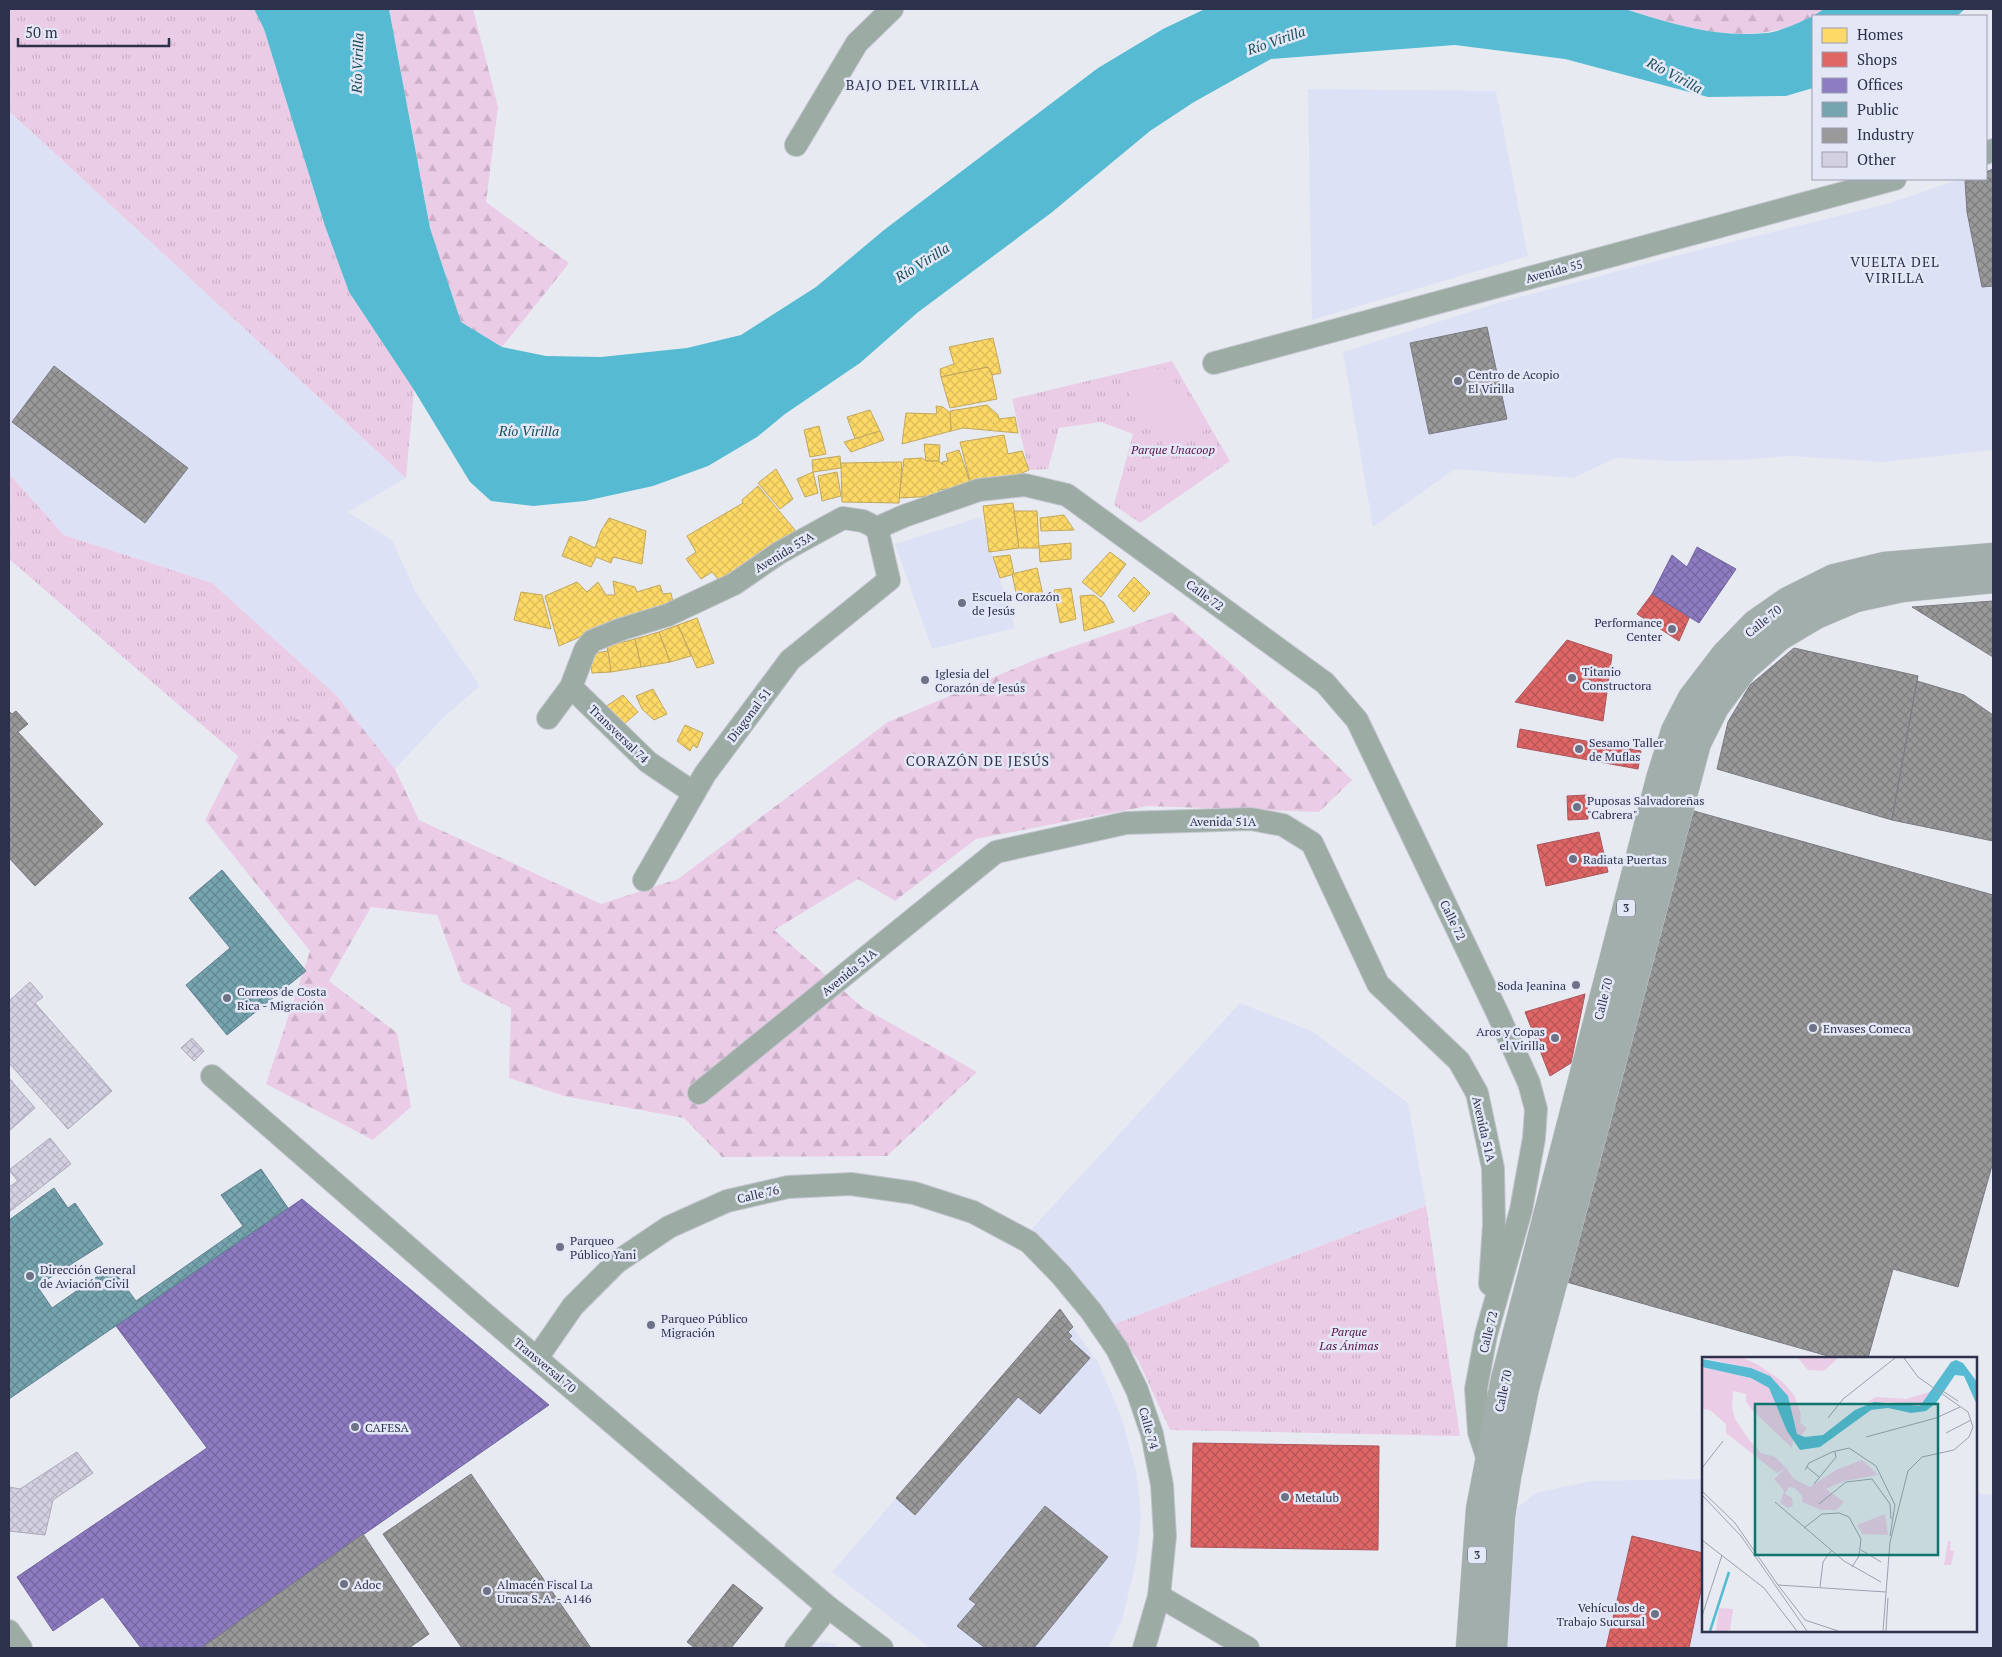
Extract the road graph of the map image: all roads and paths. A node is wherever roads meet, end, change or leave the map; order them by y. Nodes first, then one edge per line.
1 (892, 9) edge
2 (796, 145) dead end
3 (1891, 180) edge
4 (1214, 363) dead end
5 (877, 528) junction
6 (1993, 557) edge
7 (1993, 578) edge
8 (571, 687) junction
9 (548, 718) dead end
10 (694, 793) junction
11 (644, 880) dead end
12 (212, 1076) dead end
13 (699, 1093) dead end
14 (1028, 1242) joint
15 (1486, 1335) junction
16 (537, 1358) junction
17 (1498, 1466) junction
18 (1159, 1596) junction
19 (828, 1607) junction
20 (9, 1631) edge
21 (21, 1648) edge
22 (796, 1648) edge
23 (882, 1648) edge
24 (1144, 1648) edge
25 (1248, 1648) edge
26 (1470, 1648) edge
27 (1493, 1648) edge

1 - 2 street
3 - 4 street, Avenida 55
5 - 8 street, Avenida 53A
5 - 10 street, Diagonal 51
5 - 15 street, Calle 72
6 - 17 main road, Calle 70 / 3
7 - 17 main road, Calle 70 / 3
8 - 9 street, Avenida 53A
8 - 10 street, Transversal 74
10 - 11 street, Diagonal 51
12 - 16 street, Transversal 70
13 - 15 street, Avenida 51A
14 - 16 street, Calle 76
14 - 18 street, Calle 74
15 - 17 street, Calle 72
16 - 19 street, Transversal 70
17 - 26 main road, Calle 70 / 3
17 - 27 main road, Calle 70 / 3
18 - 24 street, Calle 74
18 - 25 street
19 - 22 street
19 - 23 street, Transversal 70
20 - 21 street

